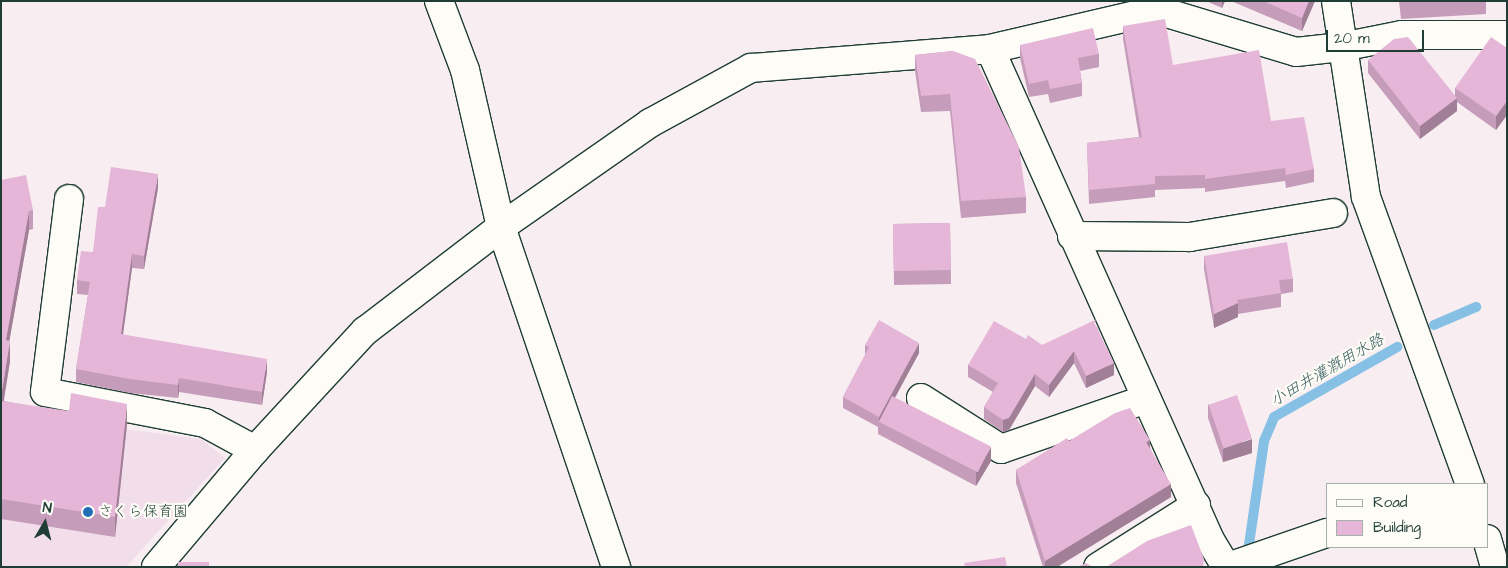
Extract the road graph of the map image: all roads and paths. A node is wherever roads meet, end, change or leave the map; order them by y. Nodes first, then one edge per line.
1 (439, 1) edge
2 (1336, 1) edge
3 (1156, 4) edge
4 (1507, 35) edge
5 (1342, 47) junction
6 (990, 49) junction
7 (69, 199) dead end
8 (1334, 213) dead end
9 (501, 227) junction
10 (1072, 236) junction
11 (920, 398) dead end
12 (1146, 399) junction
13 (254, 450) junction
14 (1468, 483) edge
15 (1196, 505) junction
16 (1326, 532) edge
17 (1488, 542) edge
18 (1237, 564) edge
19 (156, 567) edge
20 (616, 567) edge
21 (1098, 567) edge
22 (1495, 567) edge

1 - 9 street
2 - 5 street
3 - 5 street
3 - 6 street
4 - 5 street
5 - 14 street
6 - 9 street
6 - 10 street
7 - 13 street
8 - 10 street
9 - 13 street
9 - 20 street
10 - 12 street
11 - 12 street
12 - 15 street
13 - 19 street
15 - 18 street
15 - 21 street
16 - 18 street
17 - 22 street

